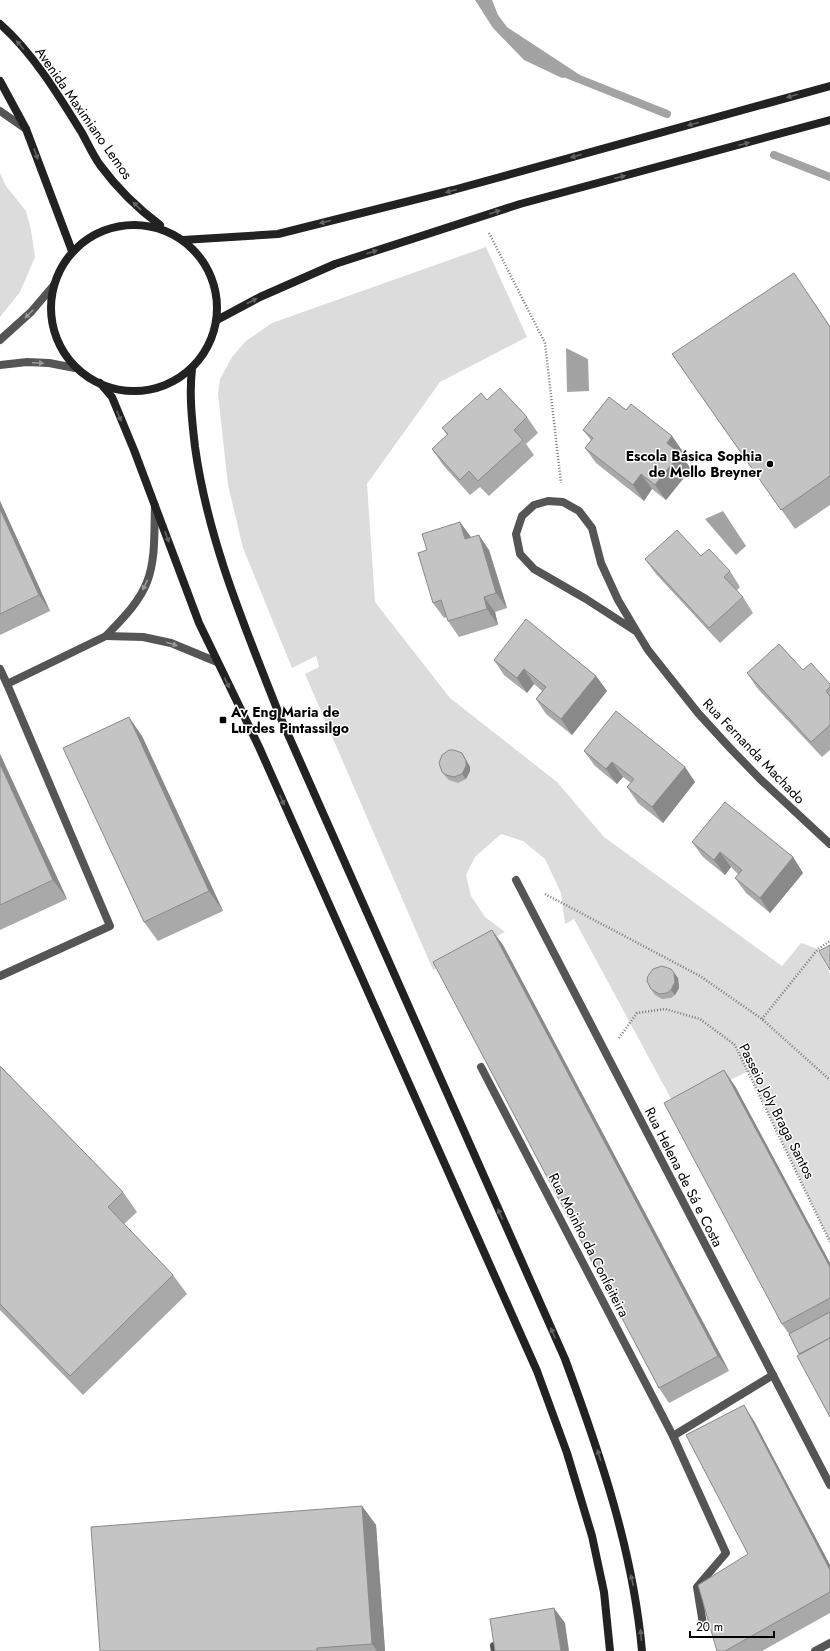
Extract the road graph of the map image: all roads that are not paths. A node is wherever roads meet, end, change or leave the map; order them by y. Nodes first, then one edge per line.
1 (0, 24) edge
2 (0, 81) edge
3 (830, 86) edge
4 (0, 111) edge
5 (830, 120) edge
6 (26, 129) junction
7 (167, 231) junction
8 (183, 240) junction
9 (72, 251) junction
10 (54, 285) junction
11 (217, 320) junction
12 (0, 340) edge
13 (0, 365) edge
14 (75, 368) junction
15 (192, 368) junction
16 (100, 383) junction
17 (155, 506) junction
18 (637, 632) junction
19 (106, 636) junction
20 (217, 662) junction
21 (0, 669) edge
22 (7, 684) junction
23 (830, 844) edge
24 (516, 880) road end
25 (0, 976) edge
26 (481, 1066) edge
27 (773, 1375) junction
28 (673, 1436) junction
29 (830, 1485) edge
30 (703, 1624) edge
31 (830, 1643) edge
32 (610, 1651) edge
33 (642, 1651) edge
34 (815, 1651) edge

7 -> 1 street, Avenida Maximiano Lemos
2 - 6 street
3 -> 8 street
4 - 6 street
11 -> 5 street
6 -> 9 street
7 - 8 street
7 - 9 street
8 - 11 street
9 - 10 street
10 -> 12 street
10 - 14 street
11 - 15 street
13 -> 14 street
14 - 16 street
15 - 16 street
33 -> 15 street
16 -> 17 street
17 -> 19 street
17 -> 20 street
18 - 18 street, Rua Fernanda Machado
18 - 23 street, Rua Fernanda Machado
19 -> 20 street
19 - 22 street
20 -> 32 street
21 - 22 street
22 - 25 street
24 - 27 street, Rua Helena de Sá e Costa
26 - 28 street, Rua Moinho da Confeiteira
27 - 28 street
27 - 29 street, Rua Helena de Sá e Costa
28 - 30 street, Rua Moinho da Confeiteira
31 - 34 street

